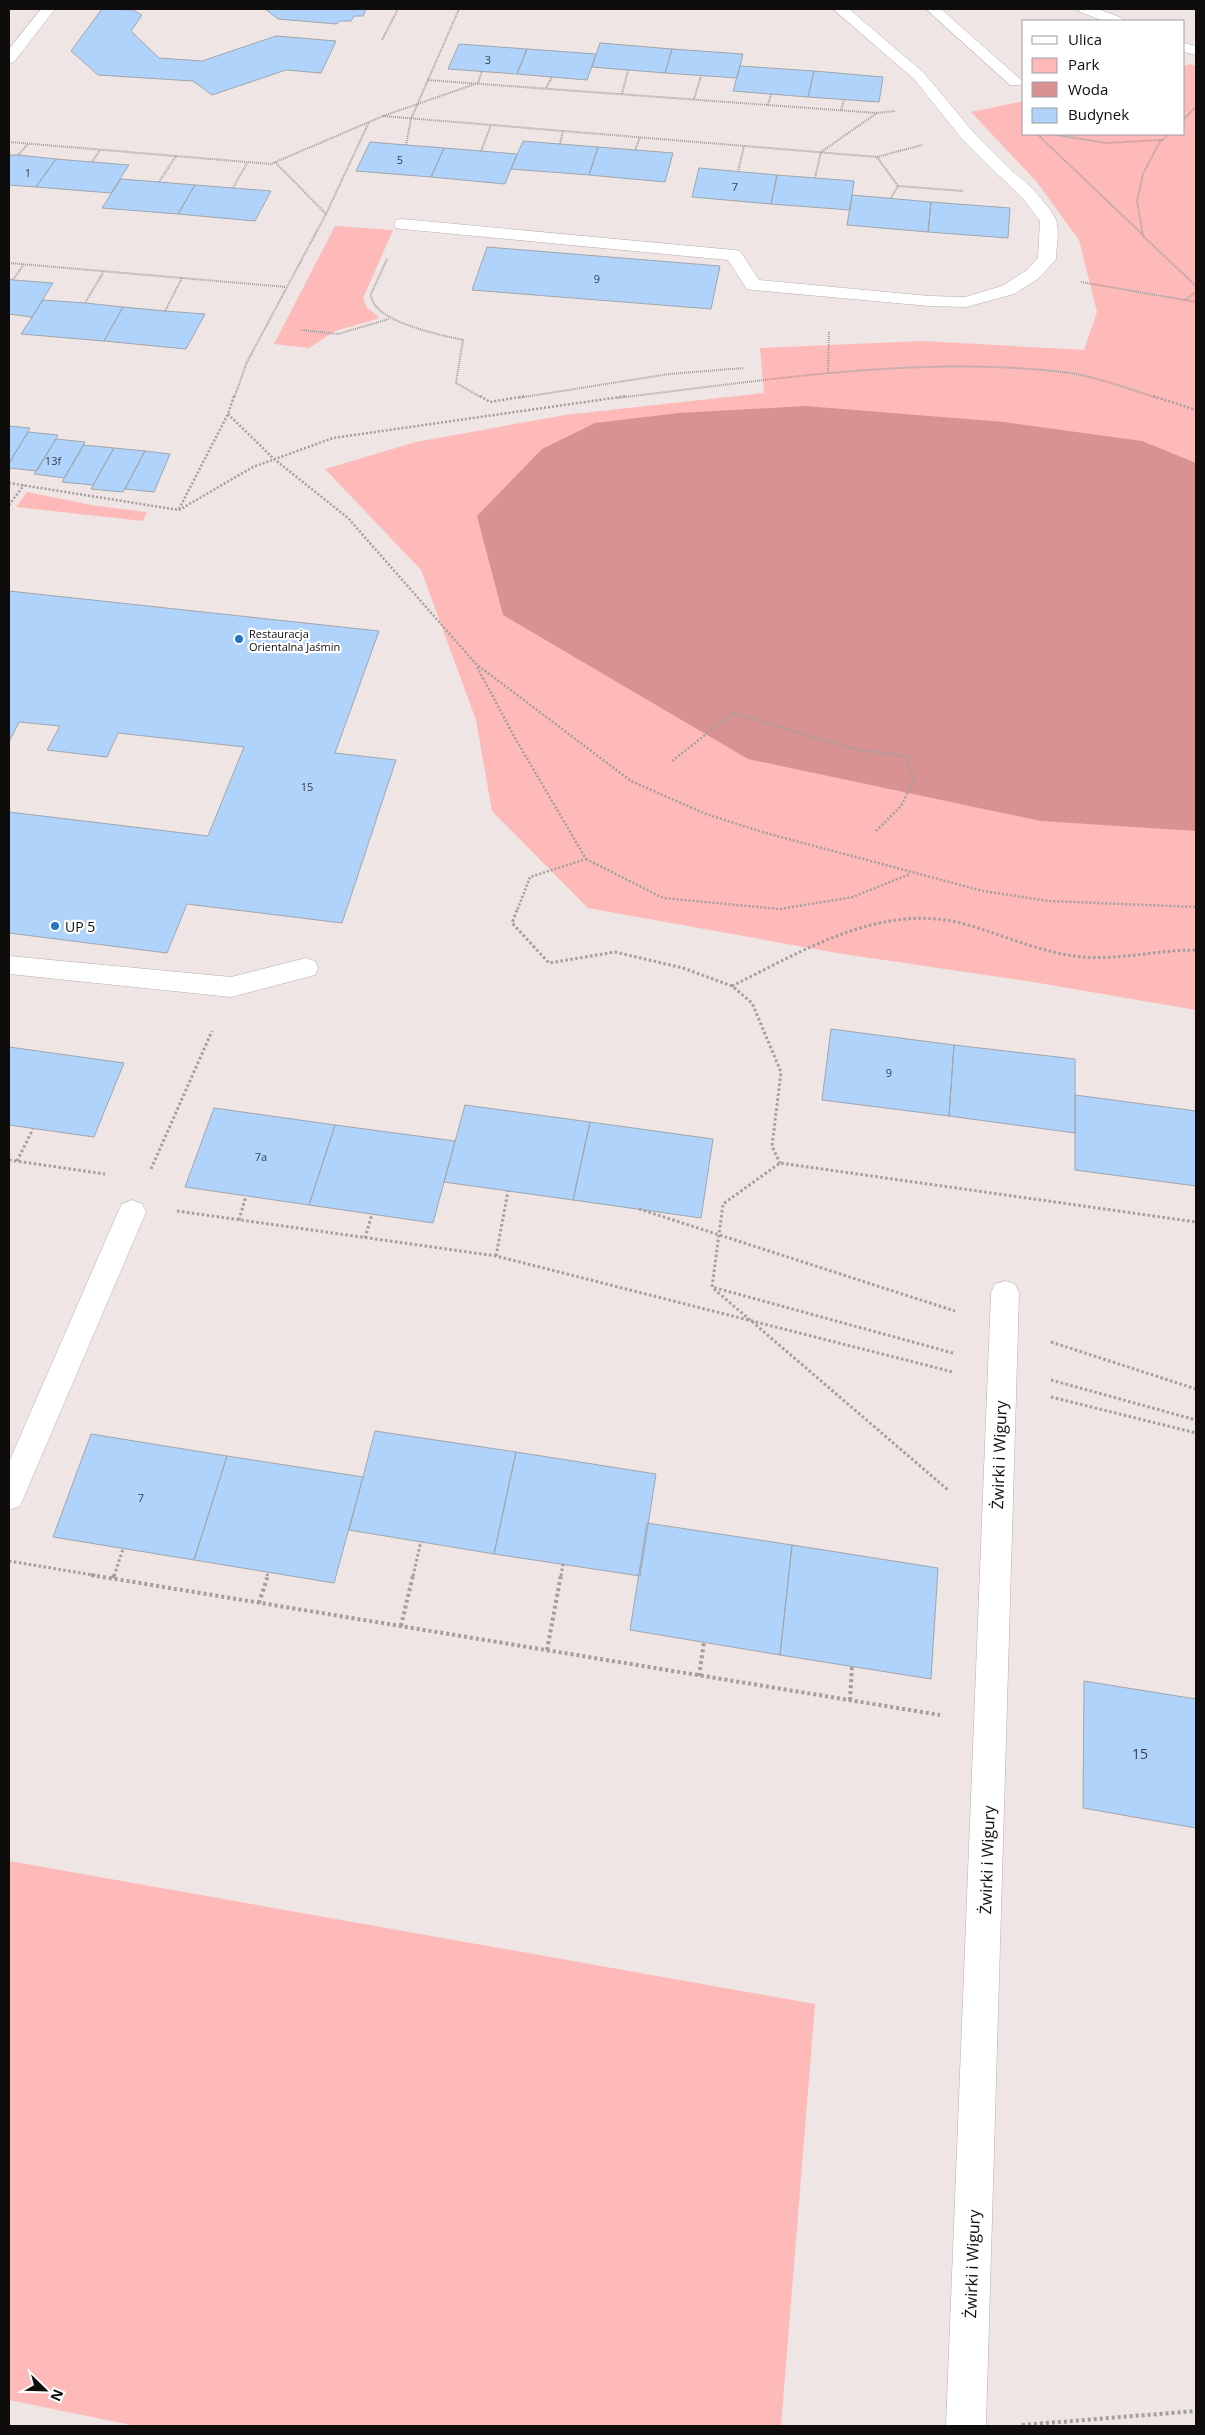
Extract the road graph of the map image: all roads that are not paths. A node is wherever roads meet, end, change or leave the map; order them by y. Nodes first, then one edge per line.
1 (48, 9) edge
2 (840, 9) edge
3 (933, 9) edge
4 (1085, 9) edge
5 (1115, 20) edge
6 (9, 58) edge
7 (1015, 82) dead end
8 (402, 224) road end
9 (9, 965) edge
10 (306, 968) dead end
11 (132, 1212) road end
12 (1005, 1293) dead end
13 (9, 1496) edge
14 (966, 2425) edge

1 - 6 street
2 - 8 street
3 - 7 street
4 - 5 street
9 - 10 street
11 - 13 street
12 - 14 street, Żwirki i Wigury

